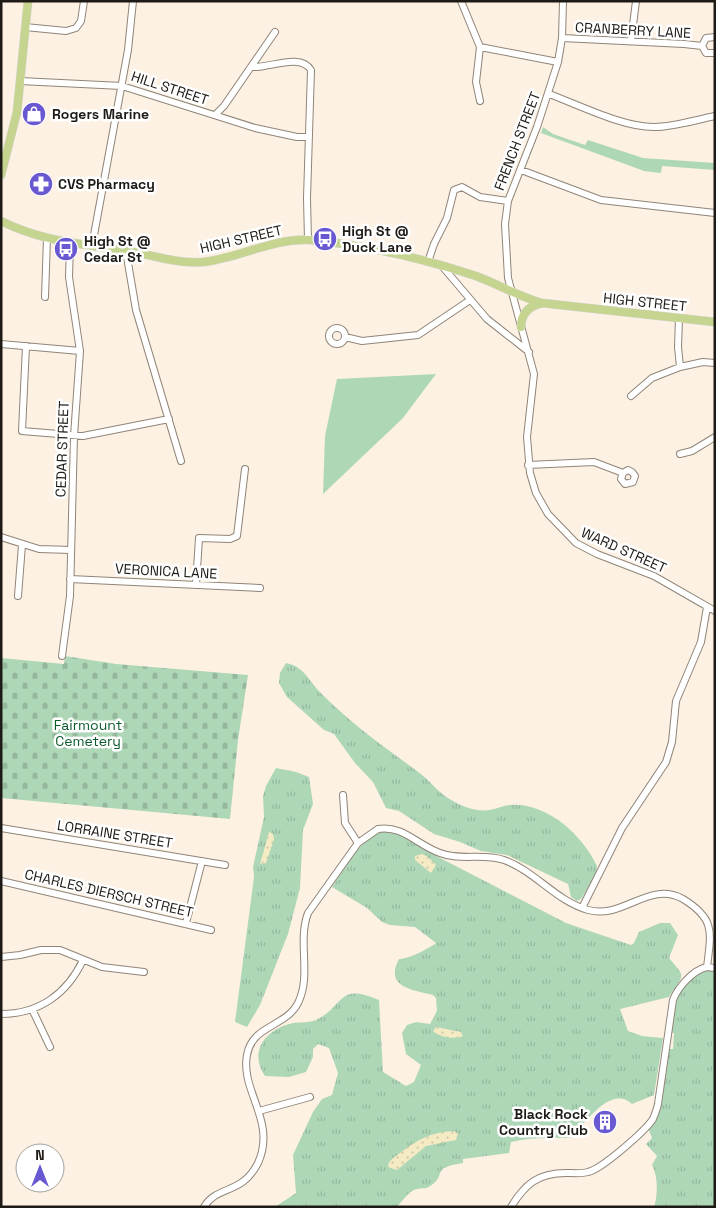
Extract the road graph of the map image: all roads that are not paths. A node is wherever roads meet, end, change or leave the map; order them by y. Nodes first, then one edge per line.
1 (28, 1) edge
2 (84, 1) edge
3 (134, 1) edge
4 (461, 1) edge
5 (563, 1) edge
6 (636, 1) edge
7 (25, 26) junction
8 (275, 32) dead end
9 (715, 37) edge
10 (562, 38) junction
11 (631, 41) junction
12 (702, 46) junction
13 (480, 47) junction
14 (715, 53) edge
15 (558, 62) junction
16 (251, 67) junction
17 (20, 81) junction
18 (122, 86) junction
19 (548, 94) junction
20 (480, 101) dead end
21 (215, 115) junction
22 (715, 116) edge
23 (308, 137) junction
24 (520, 170) junction
25 (1, 175) edge
26 (508, 201) junction
27 (715, 213) edge
28 (1, 220) edge
29 (47, 238) junction
30 (308, 240) junction
31 (70, 244) junction
32 (92, 246) junction
33 (126, 250) junction
34 (428, 262) junction
35 (442, 266) junction
36 (511, 291) junction
37 (45, 297) dead end
38 (470, 300) junction
39 (542, 303) junction
40 (679, 318) junction
41 (715, 322) edge
42 (521, 327) junction
43 (509, 336) junction
44 (345, 337) dead end
45 (1, 344) edge
46 (26, 346) junction
47 (80, 351) junction
48 (529, 352) junction
49 (715, 363) edge
50 (680, 367) junction
51 (631, 396) dead end
52 (169, 419) junction
53 (74, 436) junction
54 (715, 437) edge
55 (680, 454) dead end
56 (181, 461) dead end
57 (528, 465) junction
58 (245, 469) dead end
59 (623, 473) dead end
60 (1, 538) edge
61 (22, 545) junction
62 (71, 550) junction
63 (70, 579) junction
64 (196, 585) junction
65 (260, 588) dead end
66 (18, 596) dead end
67 (707, 607) junction
68 (715, 611) edge
69 (62, 656) dead end
70 (343, 795) dead end
71 (1, 828) edge
72 (358, 843) junction
73 (202, 861) junction
74 (225, 865) dead end
75 (1, 881) edge
76 (582, 908) junction
77 (186, 923) junction
78 (211, 930) dead end
79 (1, 957) edge
80 (83, 960) junction
81 (707, 967) junction
82 (715, 968) edge
83 (144, 972) dead end
84 (32, 1009) junction
85 (1, 1014) edge
86 (50, 1046) dead end
87 (310, 1097) dead end
88 (259, 1111) junction
89 (204, 1207) edge
90 (511, 1207) edge

1 - 7 main road
2 - 7 street
3 - 18 street
4 - 13 street
5 - 10 street, FRENCH STREET
6 - 11 street
7 - 17 main road
8 - 16 street
9 - 12 street, CRANBERRY LANE
10 - 11 street, CRANBERRY LANE
10 - 15 street, FRENCH STREET
11 - 12 street, CRANBERRY LANE
12 - 14 street, CRANBERRY LANE
13 - 15 street
13 - 20 street
15 - 19 street, FRENCH STREET
16 - 21 street
16 - 23 street
17 - 18 street, HILL STREET
17 - 25 main road
18 - 21 street, HILL STREET
18 - 32 street
19 - 22 street
19 - 24 street, FRENCH STREET
21 - 23 street, HILL STREET
23 - 30 street
24 - 26 street, FRENCH STREET
24 - 27 street
26 - 34 street
26 - 36 street, FRENCH STREET
28 - 29 main road, HIGH STREET
29 - 31 main road, HIGH STREET
29 - 37 street
30 - 33 main road, HIGH STREET
30 - 34 main road, HIGH STREET
31 - 32 main road, HIGH STREET
31 - 47 street, CEDAR STREET
32 - 33 main road, HIGH STREET
33 - 52 street
34 - 35 main road, HIGH STREET
35 - 36 main road, HIGH STREET
35 - 38 street
36 - 39 main road, HIGH STREET
36 - 42 street, WARD STREET
38 - 43 street
38 - 44 street
39 - 40 main road, HIGH STREET
39 - 42 main road
40 - 41 main road, HIGH STREET
40 - 50 street
42 - 43 street
42 - 48 street, WARD STREET
43 - 48 street
45 - 46 street
46 - 47 street
46 - 53 street
47 - 53 street, CEDAR STREET
48 - 57 street, WARD STREET
49 - 50 street
50 - 51 street
52 - 53 street
52 - 56 street
53 - 62 street, CEDAR STREET
54 - 55 street
57 - 59 street
57 - 67 street, WARD STREET
58 - 64 street
60 - 61 street
61 - 62 street
61 - 66 street
62 - 63 street, CEDAR STREET
63 - 64 street, VERONICA LANE
63 - 69 street, CEDAR STREET
64 - 65 street, VERONICA LANE
67 - 68 street, WARD STREET
67 - 76 street
70 - 72 street
71 - 73 street, LORRAINE STREET
72 - 76 street
72 - 88 street
73 - 74 street, LORRAINE STREET
73 - 77 street
75 - 77 street, CHARLES DIERSCH STREET
76 - 81 street
77 - 78 street, CHARLES DIERSCH STREET
79 - 80 street
80 - 83 street
80 - 84 street
81 - 82 street
81 - 90 street
84 - 85 street
84 - 86 street
87 - 88 street
88 - 89 street

